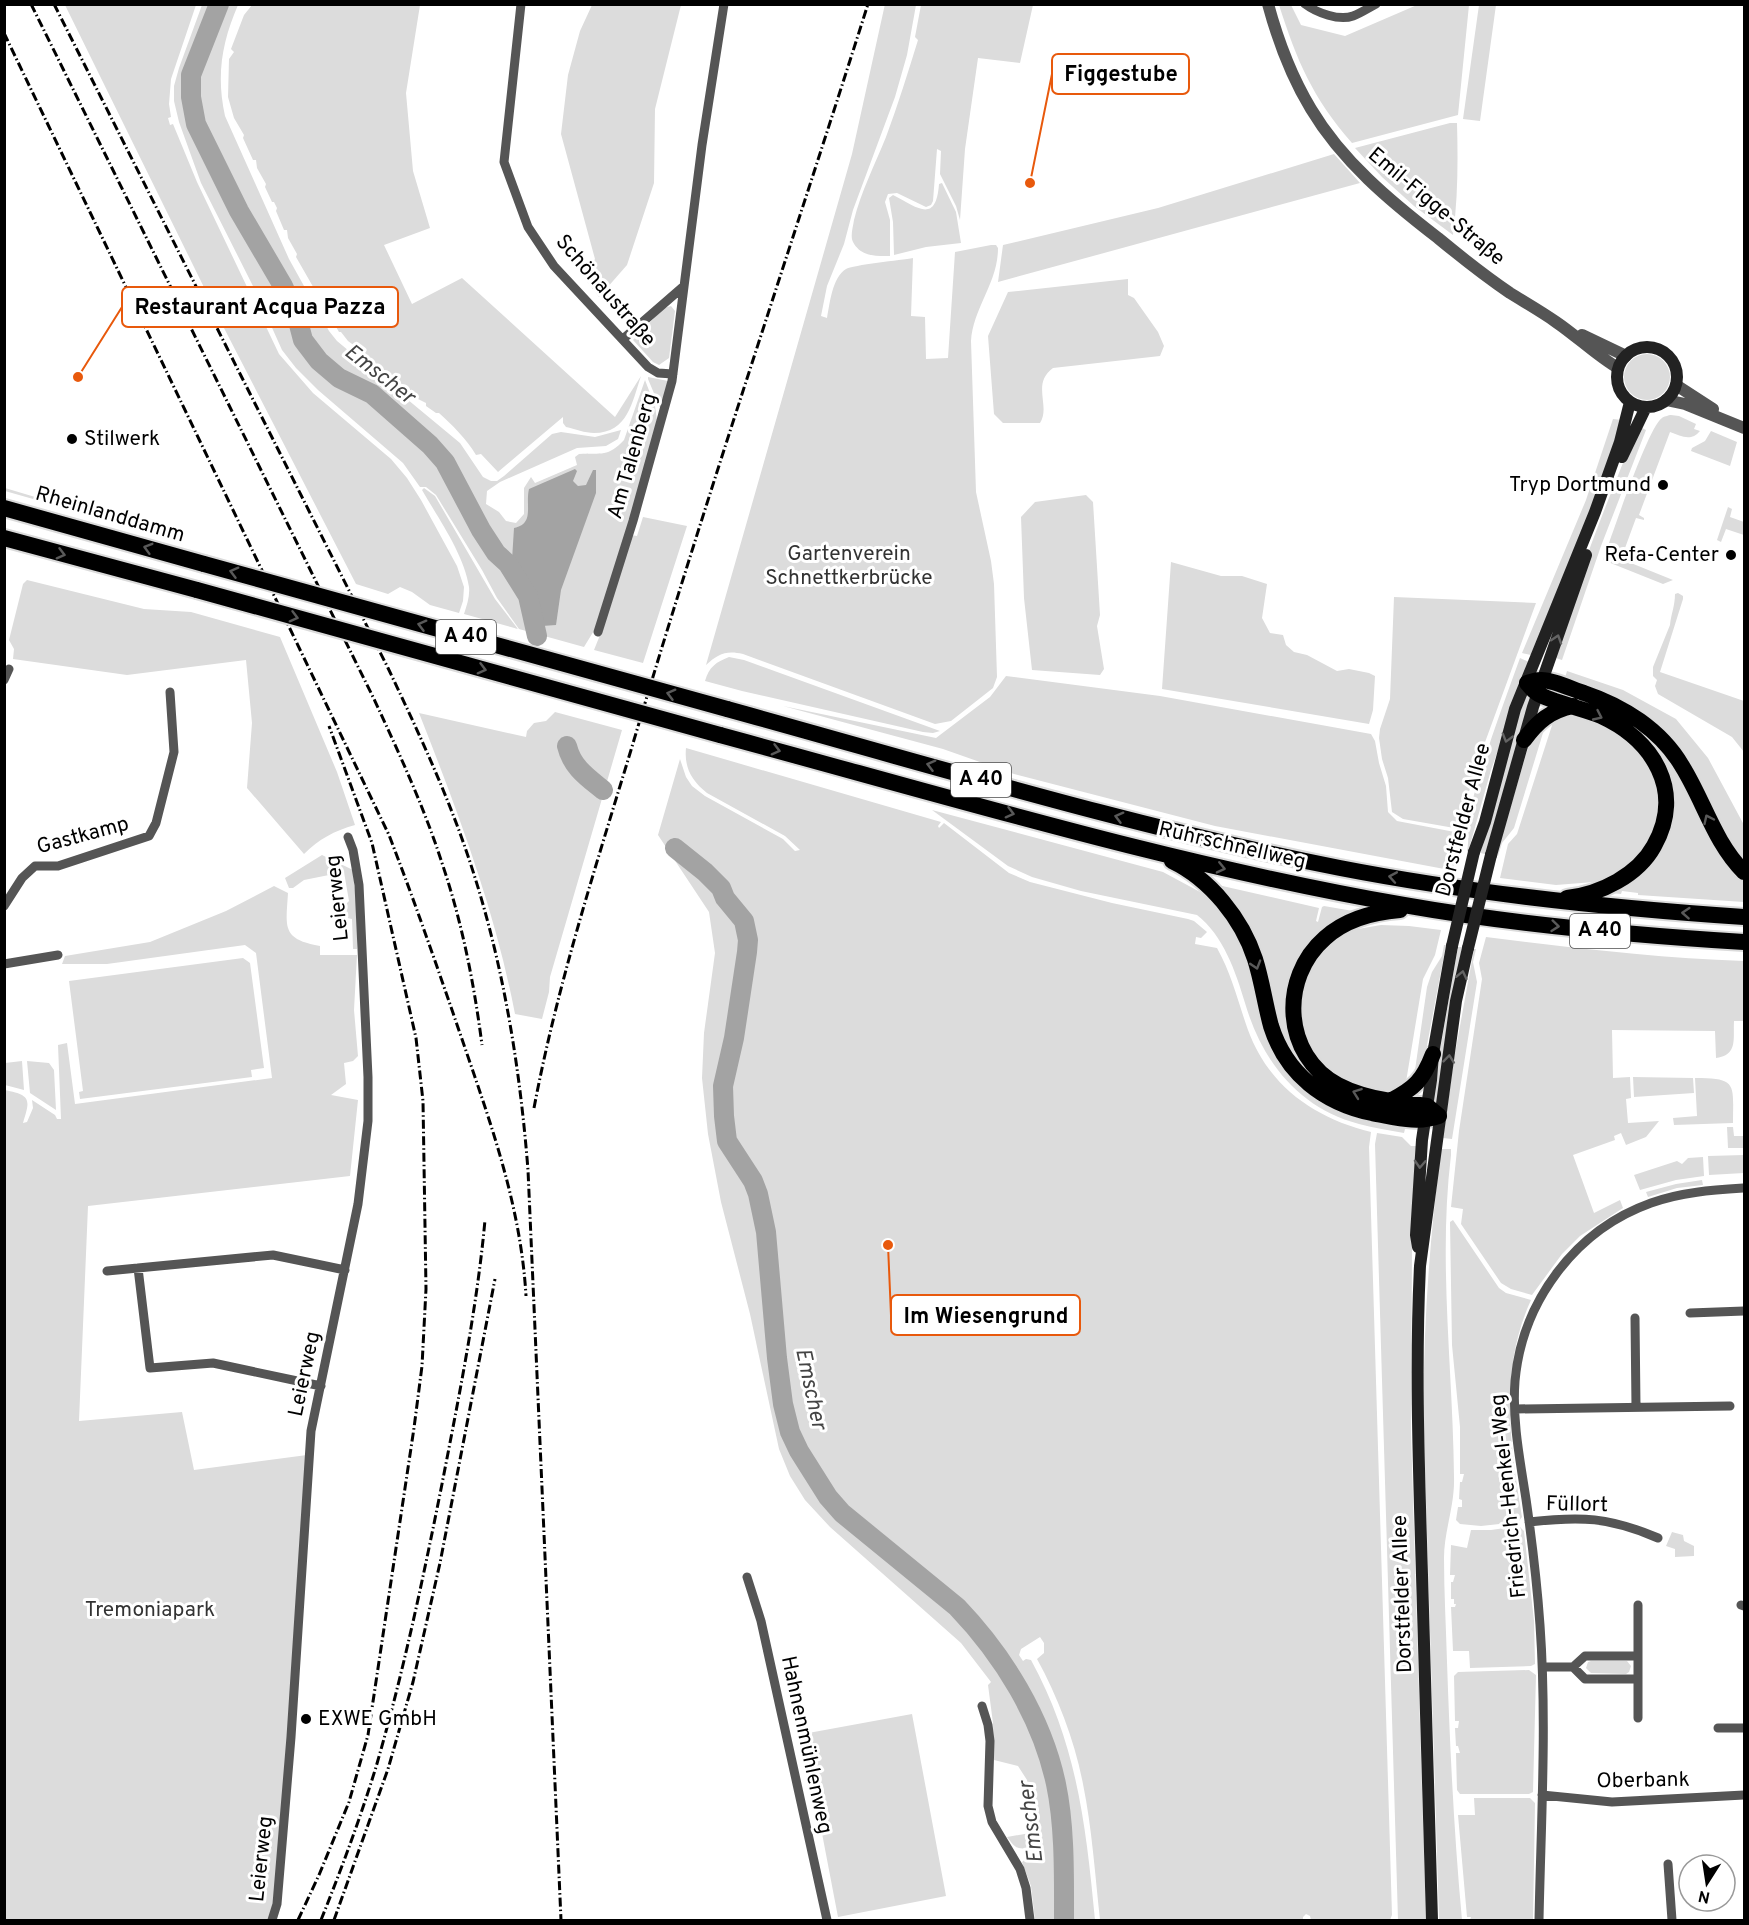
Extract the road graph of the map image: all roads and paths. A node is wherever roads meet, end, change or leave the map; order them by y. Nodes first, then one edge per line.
1 (521, 4) edge
2 (724, 4) edge
3 (1268, 4) edge
4 (1305, 4) edge
5 (1376, 4) edge
6 (684, 286) junction
7 (1557, 322) junction
8 (623, 339) junction
9 (1626, 356) junction
10 (1618, 368) junction
11 (673, 374) junction
12 (1676, 385) junction
13 (1666, 400) junction
14 (1630, 402) junction
15 (1646, 407) junction
16 (1743, 428) edge
17 (4, 508) edge
18 (4, 538) edge
19 (598, 632) dead end
20 (9, 669) dead end
21 (4, 680) edge
22 (1536, 686) junction
23 (170, 692) dead end
24 (1573, 705) junction
25 (727, 709) joint
26 (1524, 740) junction
27 (348, 837) dead end
28 (1144, 849) junction
29 (1744, 872) edge
30 (1542, 899) junction
31 (4, 906) edge
32 (1433, 910) junction
33 (1744, 917) edge
34 (1744, 942) edge
35 (58, 955) dead end
36 (4, 964) edge
37 (1433, 1054) junction
38 (1390, 1101) junction
39 (1430, 1114) junction
40 (1744, 1188) edge
41 (138, 1268) junction
42 (345, 1270) junction
43 (106, 1271) dead end
44 (1744, 1311) edge
45 (1690, 1313) dead end
46 (1635, 1318) dead end
47 (321, 1386) junction
48 (1730, 1406) dead end
49 (1636, 1407) junction
50 (1516, 1409) junction
51 (1529, 1522) junction
52 (1658, 1538) dead end
53 (747, 1577) dead end
54 (1638, 1605) dead end
55 (1638, 1656) junction
56 (1543, 1667) junction
57 (1573, 1667) junction
58 (1638, 1679) junction
59 (982, 1706) dead end
60 (1638, 1718) dead end
61 (1718, 1728) dead end
62 (1744, 1728) edge
63 (1542, 1795) junction
64 (1744, 1795) edge
65 (1668, 1864) dead end
66 (272, 1920) edge
67 (827, 1920) edge
68 (1030, 1920) edge
69 (1432, 1920) edge
70 (1539, 1920) edge
71 (1672, 1920) edge

1 - 8 street, Schönaustraße
2 - 6 street, Am Talenberg
3 - 7 street, Emil-Figge-Straße
4 - 5 street
6 - 8 street
6 - 11 street, Am Talenberg
7 - 9 street, Emil-Figge-Straße
7 - 10 street, Emil-Figge-Straße
8 - 11 street, Schönaustraße
9 - 10 main road
9 - 12 main road
10 - 14 main road
11 - 19 street, Am Talenberg
12 - 13 main road
12 - 16 street
13 - 15 main road
13 - 16 street
14 - 15 main road
14 - 22 main road, Dorstfelder Allee
22 -> 15 main road, Dorstfelder Allee
25 -> 17 highway, Rheinlanddamm / A 40, bridge
18 -> 28 highway, Ruhrschnellweg / A 40, bridge
20 - 21 street
22 - 24 highway
22 - 26 main road, Dorstfelder Allee
29 -> 22 highway
22 -> 37 main road, Dorstfelder Allee, bridge
23 - 31 street, Gastkamp
24 - 26 highway
24 -> 30 highway
30 -> 25 highway, Ruhrschnellweg / A 40
39 -> 26 main road, Dorstfelder Allee, bridge
27 - 42 street, Leierweg
28 -> 32 highway, Ruhrschnellweg / A 40
28 -> 39 highway
33 -> 30 highway, Ruhrschnellweg / A 40
32 -> 34 highway, Ruhrschnellweg / A 40
38 -> 32 highway
35 - 36 street
37 - 38 highway
37 - 39 main road, Dorstfelder Allee
38 - 39 highway
39 - 69 main road, Dorstfelder Allee
40 - 50 street, Friedrich-Henkel-Weg
41 - 42 street
41 - 43 street
41 - 47 street
42 - 47 street, Leierweg
44 - 45 street
46 - 49 street
47 - 66 street, Leierweg
48 - 49 street
49 - 50 street
50 - 51 street, Friedrich-Henkel-Weg
51 - 52 street, Füllort
51 - 56 street, Friedrich-Henkel-Weg
53 - 67 street, Hahnenmühlenweg
54 - 55 street
55 - 57 street
55 - 58 street
56 - 57 street
56 - 63 street, Friedrich-Henkel-Weg
57 - 58 street
58 - 60 street
59 - 68 street
61 - 62 street
63 - 64 street, Oberbank
63 - 70 street, Friedrich-Henkel-Weg
65 - 71 street

